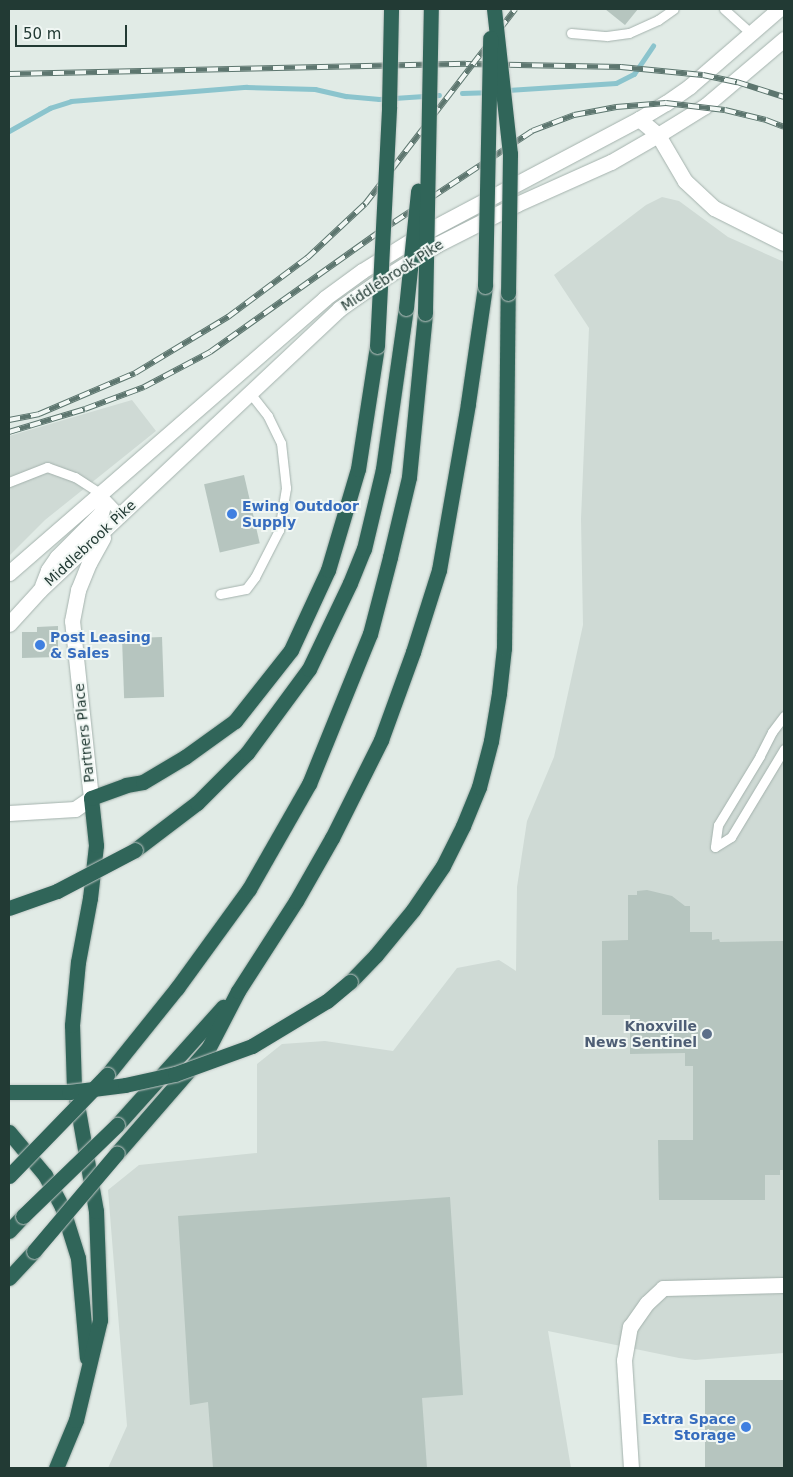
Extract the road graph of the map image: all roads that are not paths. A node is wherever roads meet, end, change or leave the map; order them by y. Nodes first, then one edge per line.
1 (391, 9) edge
2 (431, 9) edge
3 (490, 9) edge
4 (494, 9) edge
5 (674, 9) edge
6 (724, 9) edge
7 (779, 9) edge
8 (571, 33) dead end
9 (751, 33) junction
10 (784, 39) edge
11 (430, 82) junction
12 (639, 120) junction
13 (658, 135) junction
14 (784, 243) edge
15 (235, 376) junction
16 (250, 393) junction
17 (9, 482) edge
18 (100, 493) junction
19 (121, 515) junction
20 (109, 527) junction
21 (9, 573) edge
22 (40, 590) junction
23 (220, 594) dead end
24 (9, 624) edge
25 (784, 716) edge
26 (784, 749) edge
27 (91, 798) junction
28 (9, 813) edge
29 (9, 908) edge
30 (238, 991) junction
31 (9, 1092) edge
32 (9, 1132) edge
33 (9, 1176) edge
34 (9, 1231) edge
35 (9, 1278) edge
36 (784, 1285) edge
37 (88, 1372) junction
38 (56, 1468) edge
39 (631, 1468) edge

1 - 27 highway, bridge
2 - 11 highway, bridge
3 - 30 highway, bridge
4 - 31 highway, bridge
5 - 8 lane
6 - 9 lane
7 - 9 main road, Middlebrook Pike
9 - 12 main road, Middlebrook Pike
10 - 13 main road, Middlebrook Pike
11 - 29 highway, bridge
11 - 33 highway, bridge
12 - 13 main road
12 - 15 main road, Middlebrook Pike
13 - 14 main road
13 - 16 main road, Middlebrook Pike
15 - 16 main road
15 - 18 main road, Middlebrook Pike
16 - 19 main road, Middlebrook Pike
16 - 23 lane
17 - 18 lane
18 - 19 lane
18 - 21 main road, Middlebrook Pike
18 - 22 main road
19 - 20 main road, Middlebrook Pike
20 - 22 main road, Middlebrook Pike
20 - 27 main road, Partners Place
22 - 24 main road, Middlebrook Pike
25 - 26 lane
27 - 28 main road
27 - 37 highway
30 - 34 highway, bridge
30 - 35 highway, bridge
32 - 37 highway
36 - 39 main road
37 - 38 highway

